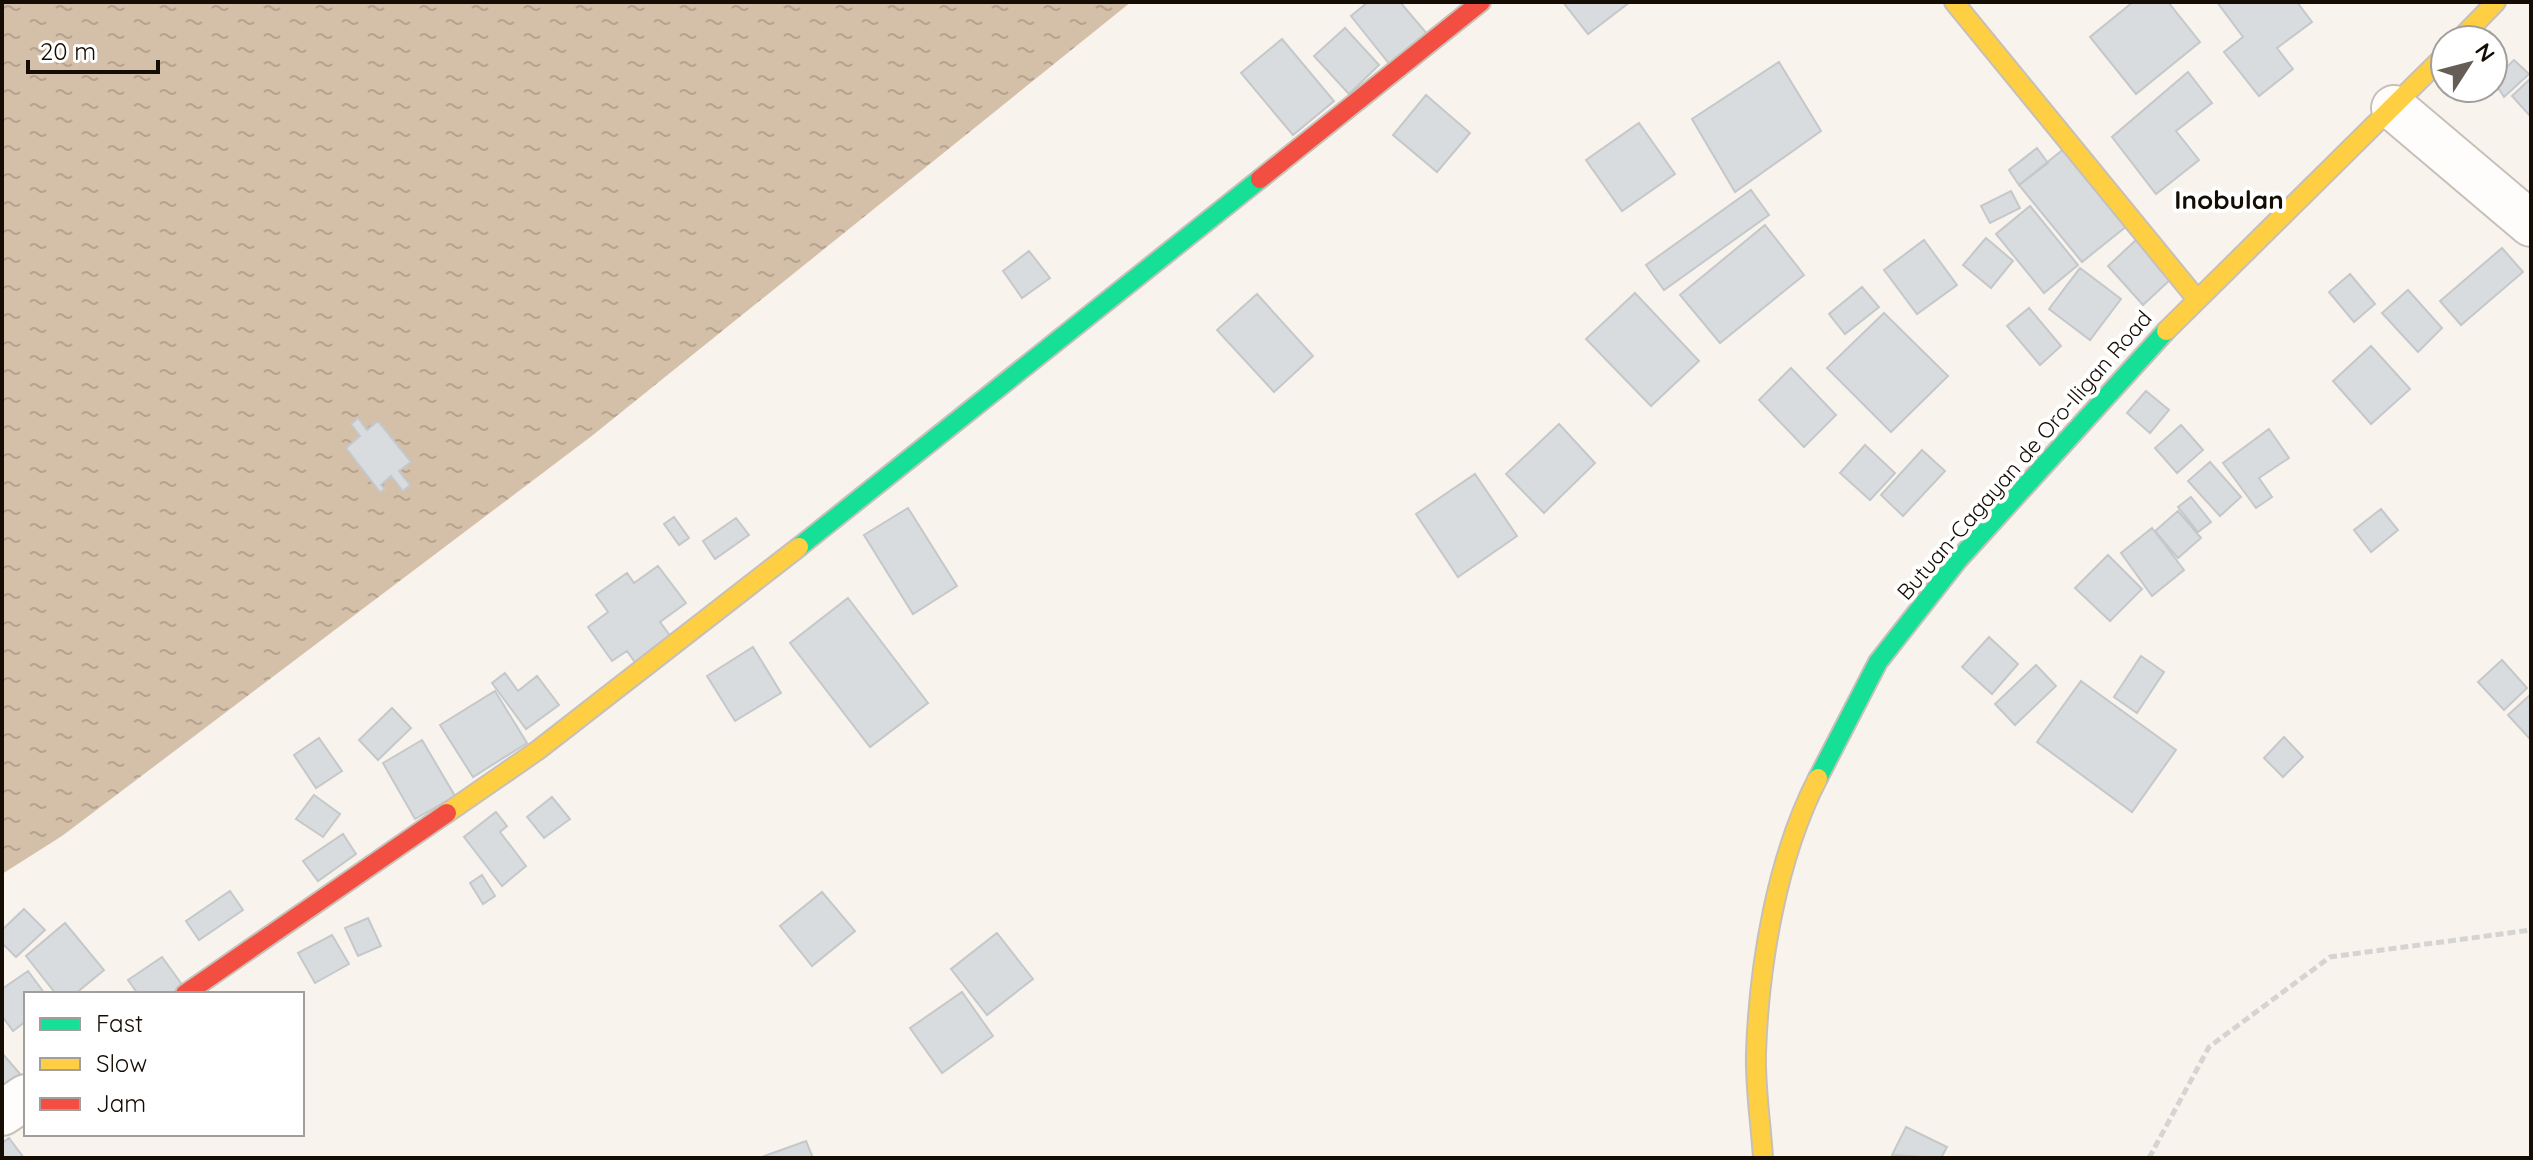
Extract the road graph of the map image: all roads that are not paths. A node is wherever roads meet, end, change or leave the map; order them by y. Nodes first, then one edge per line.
1 (1481, 2) edge
2 (1954, 2) edge
3 (2496, 2) edge
4 (2475, 24) edge
5 (2429, 72) edge
6 (2394, 108) junction
7 (2531, 224) edge
8 (2196, 298) junction
9 (188, 992) edge
10 (24, 1098) edge
11 (2, 1113) edge
12 (1763, 1158) edge

1 - 9 main road
2 - 8 main road
3 - 4 main road
5 - 6 main road, Butuan-Cagayan de Oro-Iligan Road
6 - 7 street
6 - 8 main road, Butuan-Cagayan de Oro-Iligan Road
8 - 12 main road, Butuan-Cagayan de Oro-Iligan Road
10 - 11 street

